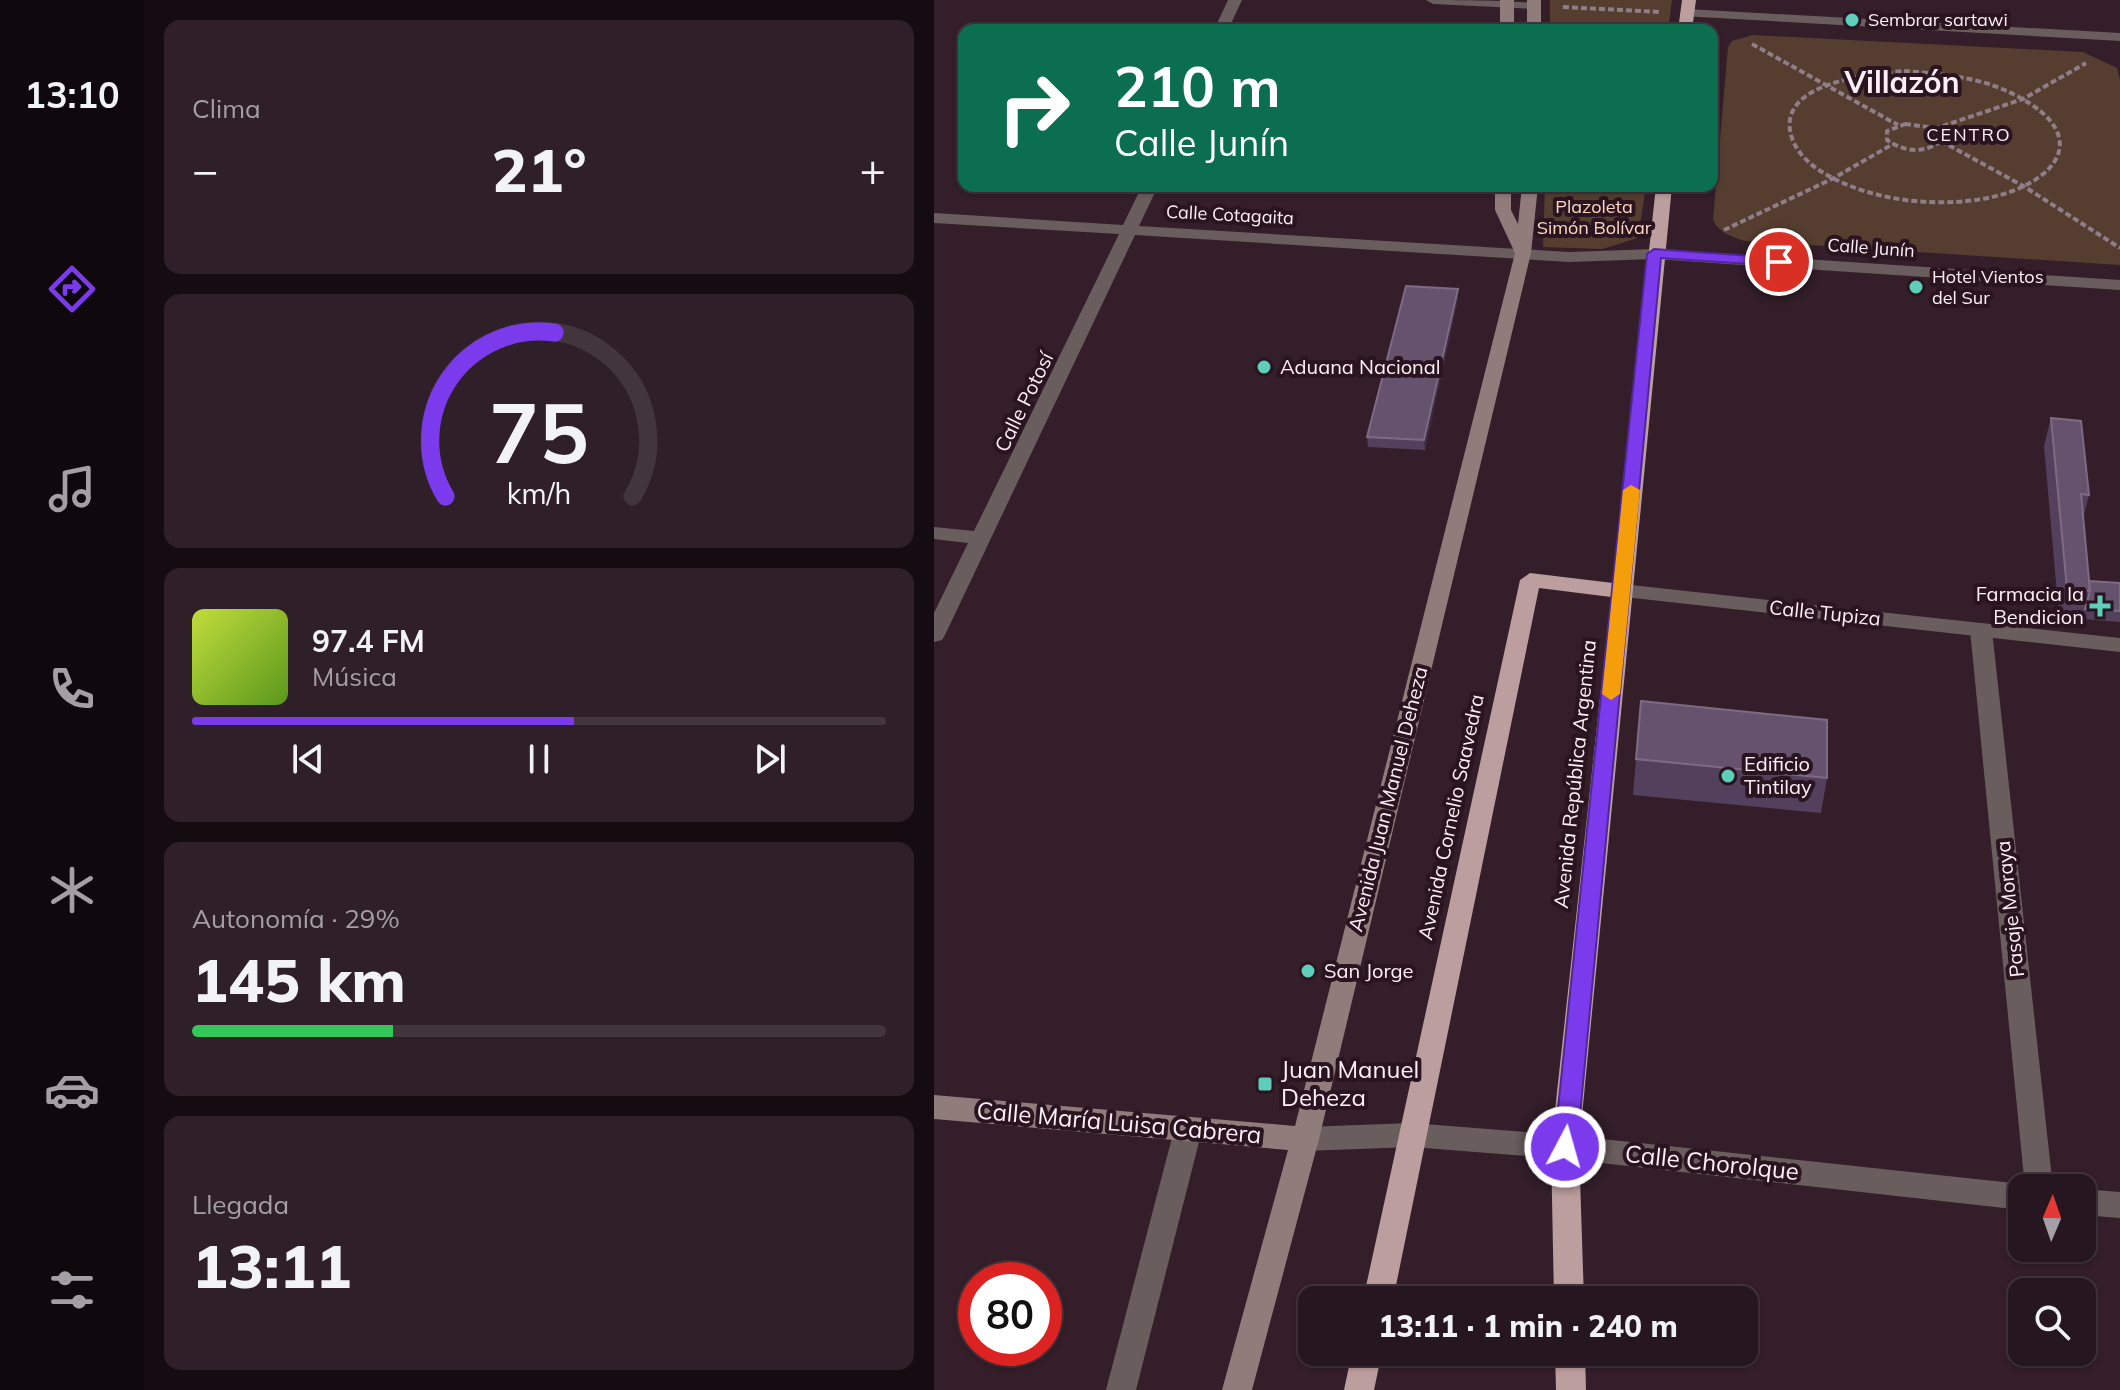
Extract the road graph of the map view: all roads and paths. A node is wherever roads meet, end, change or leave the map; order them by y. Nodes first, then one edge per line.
1 (1235, 0) edge
2 (1433, 0) edge
3 (1507, 2) edge
4 (1534, 2) edge
5 (1688, 7) edge
6 (1224, 24) edge
7 (1507, 24) edge
8 (1534, 24) edge
9 (2087, 35) junction
10 (2120, 37) edge
11 (1745, 40) dead end
12 (1828, 84) junction
13 (2023, 99) junction
14 (1898, 125) junction
15 (1934, 129) junction
16 (1941, 141) junction
17 (1893, 144) junction
18 (1834, 178) junction
19 (2025, 187) junction
20 (1147, 192) edge
21 (1503, 192) edge
22 (1530, 192) edge
23 (1663, 192) edge
24 (934, 218) edge
25 (1130, 230) junction
26 (1722, 231) dead end
27 (2120, 248) edge
28 (1523, 253) junction
29 (1654, 254) junction
30 (2120, 285) edge
31 (934, 533) edge
32 (983, 538) junction
33 (1530, 580) joint
34 (1622, 591) junction
35 (1981, 630) junction
36 (934, 635) edge
37 (2120, 645) edge
38 (934, 1107) edge
39 (1188, 1130) junction
40 (1412, 1135) junction
41 (1305, 1139) junction
42 (1565, 1147) junction
43 (2038, 1174) edge
44 (2008, 1195) edge
45 (2096, 1203) edge
46 (2120, 1205) edge
47 (1381, 1286) edge
48 (1569, 1286) edge
49 (1364, 1366) edge
50 (1570, 1366) edge
51 (1121, 1390) edge
52 (1237, 1390) edge
53 (1359, 1390) edge
54 (1571, 1390) edge

1 - 6 street
2 - 3 street
3 - 4 street
3 - 7 main road
4 - 5 path
4 - 8 main road
5 - 9 street
9 - 10 street
9 - 13 path
11 - 12 path
12 - 13 path
12 - 14 path
12 - 18 path
13 - 15 path
13 - 19 path
14 - 15 path
14 - 17 path
15 - 16 path
16 - 17 path
16 - 19 path
17 - 18 path
18 - 19 path
18 - 26 path
19 - 27 path
20 - 25 street, Calle Potosí
21 - 28 main road
22 - 28 main road, Avenida Juan Manuel Deheza
23 - 29 highway, Avenida República Argentina
24 - 25 street, Calle Cotagaita
25 - 28 street, Calle Cotagaita
25 - 32 street, Calle Potosí
28 - 29 street, Calle Junín
28 - 41 main road, Avenida Juan Manuel Deheza
29 - 30 street, Calle Junín
29 - 34 highway, Avenida República Argentina
31 - 32 street
32 - 36 street, Calle Potosí
33 - 34 highway, Calle Tupiza
33 - 40 highway, Avenida Cornelio Saavedra
34 - 35 street, Calle Tupiza
34 - 42 highway, Avenida República Argentina
35 - 37 street, Calle Tupiza
35 - 43 street, Pasaje Moraya
38 - 39 main road, Calle María Luisa Cabrera
39 - 41 main road, Calle María Luisa Cabrera
39 - 51 street
40 - 41 street, Calle Chorolque
40 - 42 street, Calle Chorolque
40 - 47 highway, Avenida Cornelio Saavedra
41 - 52 main road, Avenida Juan Manuel Deheza
42 - 44 street, Calle Chorolque
42 - 48 highway, Avenida República Argentina
45 - 46 street
49 - 53 highway
50 - 54 highway

